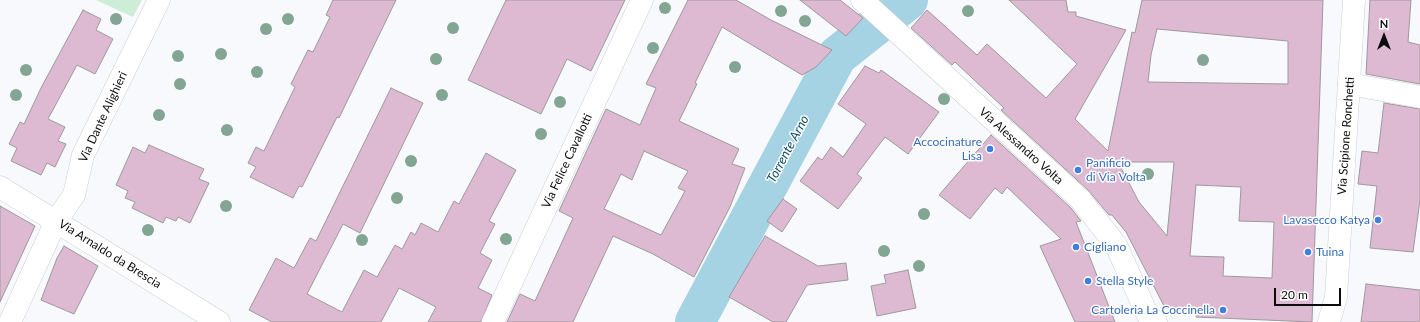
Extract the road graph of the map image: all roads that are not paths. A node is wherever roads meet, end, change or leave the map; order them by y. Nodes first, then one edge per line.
1 (159, 0) edge
2 (642, 0) edge
3 (1354, 0) edge
4 (865, 3) edge
5 (1349, 84) junction
6 (1420, 96) edge
7 (0, 187) edge
8 (56, 221) junction
9 (1336, 297) junction
10 (1151, 320) edge
11 (10, 322) edge
12 (219, 322) edge
13 (493, 322) edge
14 (1329, 322) edge
15 (1344, 322) edge

1 - 8 street, Via Dante Alighieri
2 - 13 street, Via Felice Cavallotti
3 - 5 street, Via Scipione Ronchetti
4 - 10 street, Via Alessandro Volta
5 - 6 street
5 - 9 street, Via Scipione Ronchetti
7 - 8 street, Via Arnaldo da Brescia
8 - 11 street, Via Dante Alighieri
8 - 12 street, Via Arnaldo da Brescia
9 - 14 street, Via Scipione Ronchetti
9 - 15 street, Via Scipione Ronchetti

